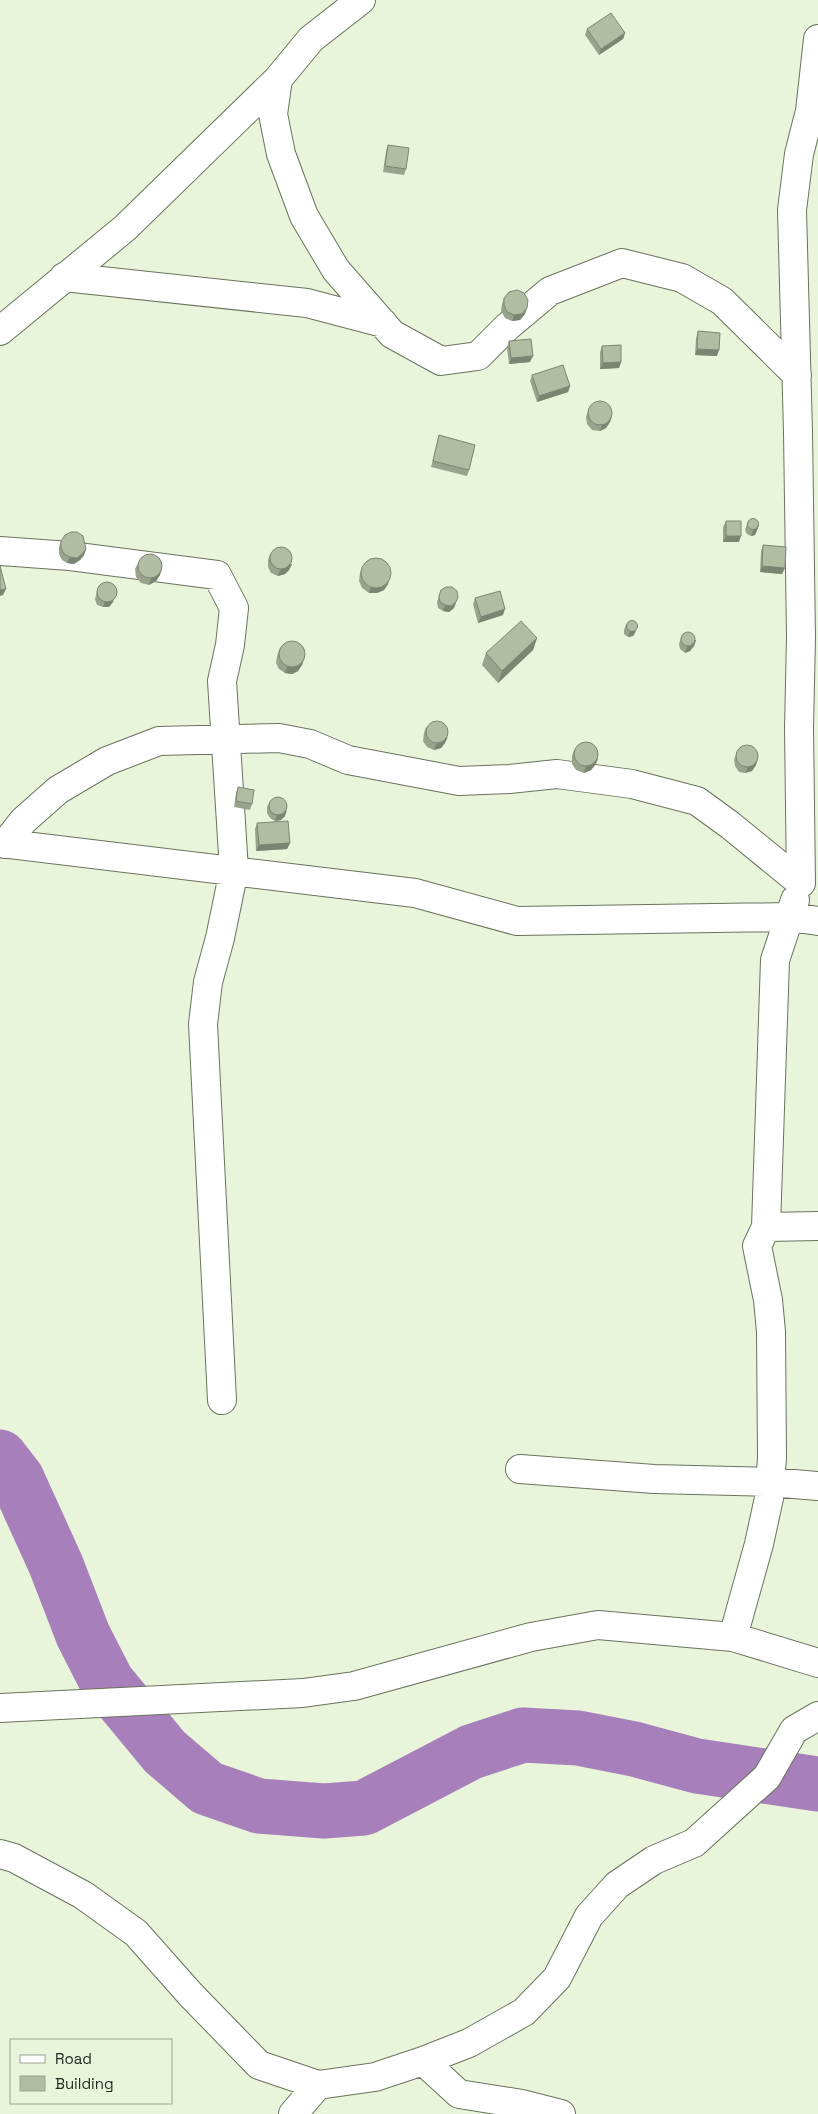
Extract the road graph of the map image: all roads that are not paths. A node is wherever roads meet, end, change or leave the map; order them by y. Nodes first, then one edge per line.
1 (360, 0) edge
2 (818, 39) edge
3 (278, 79) junction
4 (64, 278) junction
5 (383, 323) junction
6 (0, 331) edge
7 (797, 375) junction
8 (0, 551) edge
9 (226, 739) junction
10 (2, 843) edge
11 (234, 870) junction
12 (809, 879) edge
13 (789, 917) junction
14 (818, 921) edge
15 (818, 1226) edge
16 (766, 1227) junction
17 (222, 1400) dead end
18 (520, 1469) dead end
19 (770, 1482) junction
20 (818, 1486) edge
21 (733, 1637) junction
22 (818, 1663) edge
23 (5, 1714) edge
24 (818, 1716) edge
25 (0, 1854) edge
26 (423, 2061) junction
27 (318, 2085) junction
28 (293, 2114) edge
29 (561, 2114) edge

1 - 3 lane
2 - 7 lane
3 - 4 lane
3 - 5 lane
4 - 5 lane
4 - 6 lane
5 - 7 lane
7 - 12 lane
8 - 9 lane
9 - 10 lane
9 - 11 lane
9 - 12 lane
10 - 11 lane
11 - 13 lane
11 - 17 lane
12 - 13 lane
13 - 14 lane
13 - 16 lane
15 - 16 lane
16 - 19 lane
18 - 19 lane
19 - 20 lane
19 - 21 lane
21 - 22 lane
21 - 23 lane
24 - 26 lane
25 - 27 lane
26 - 27 lane
26 - 29 lane
27 - 28 lane

